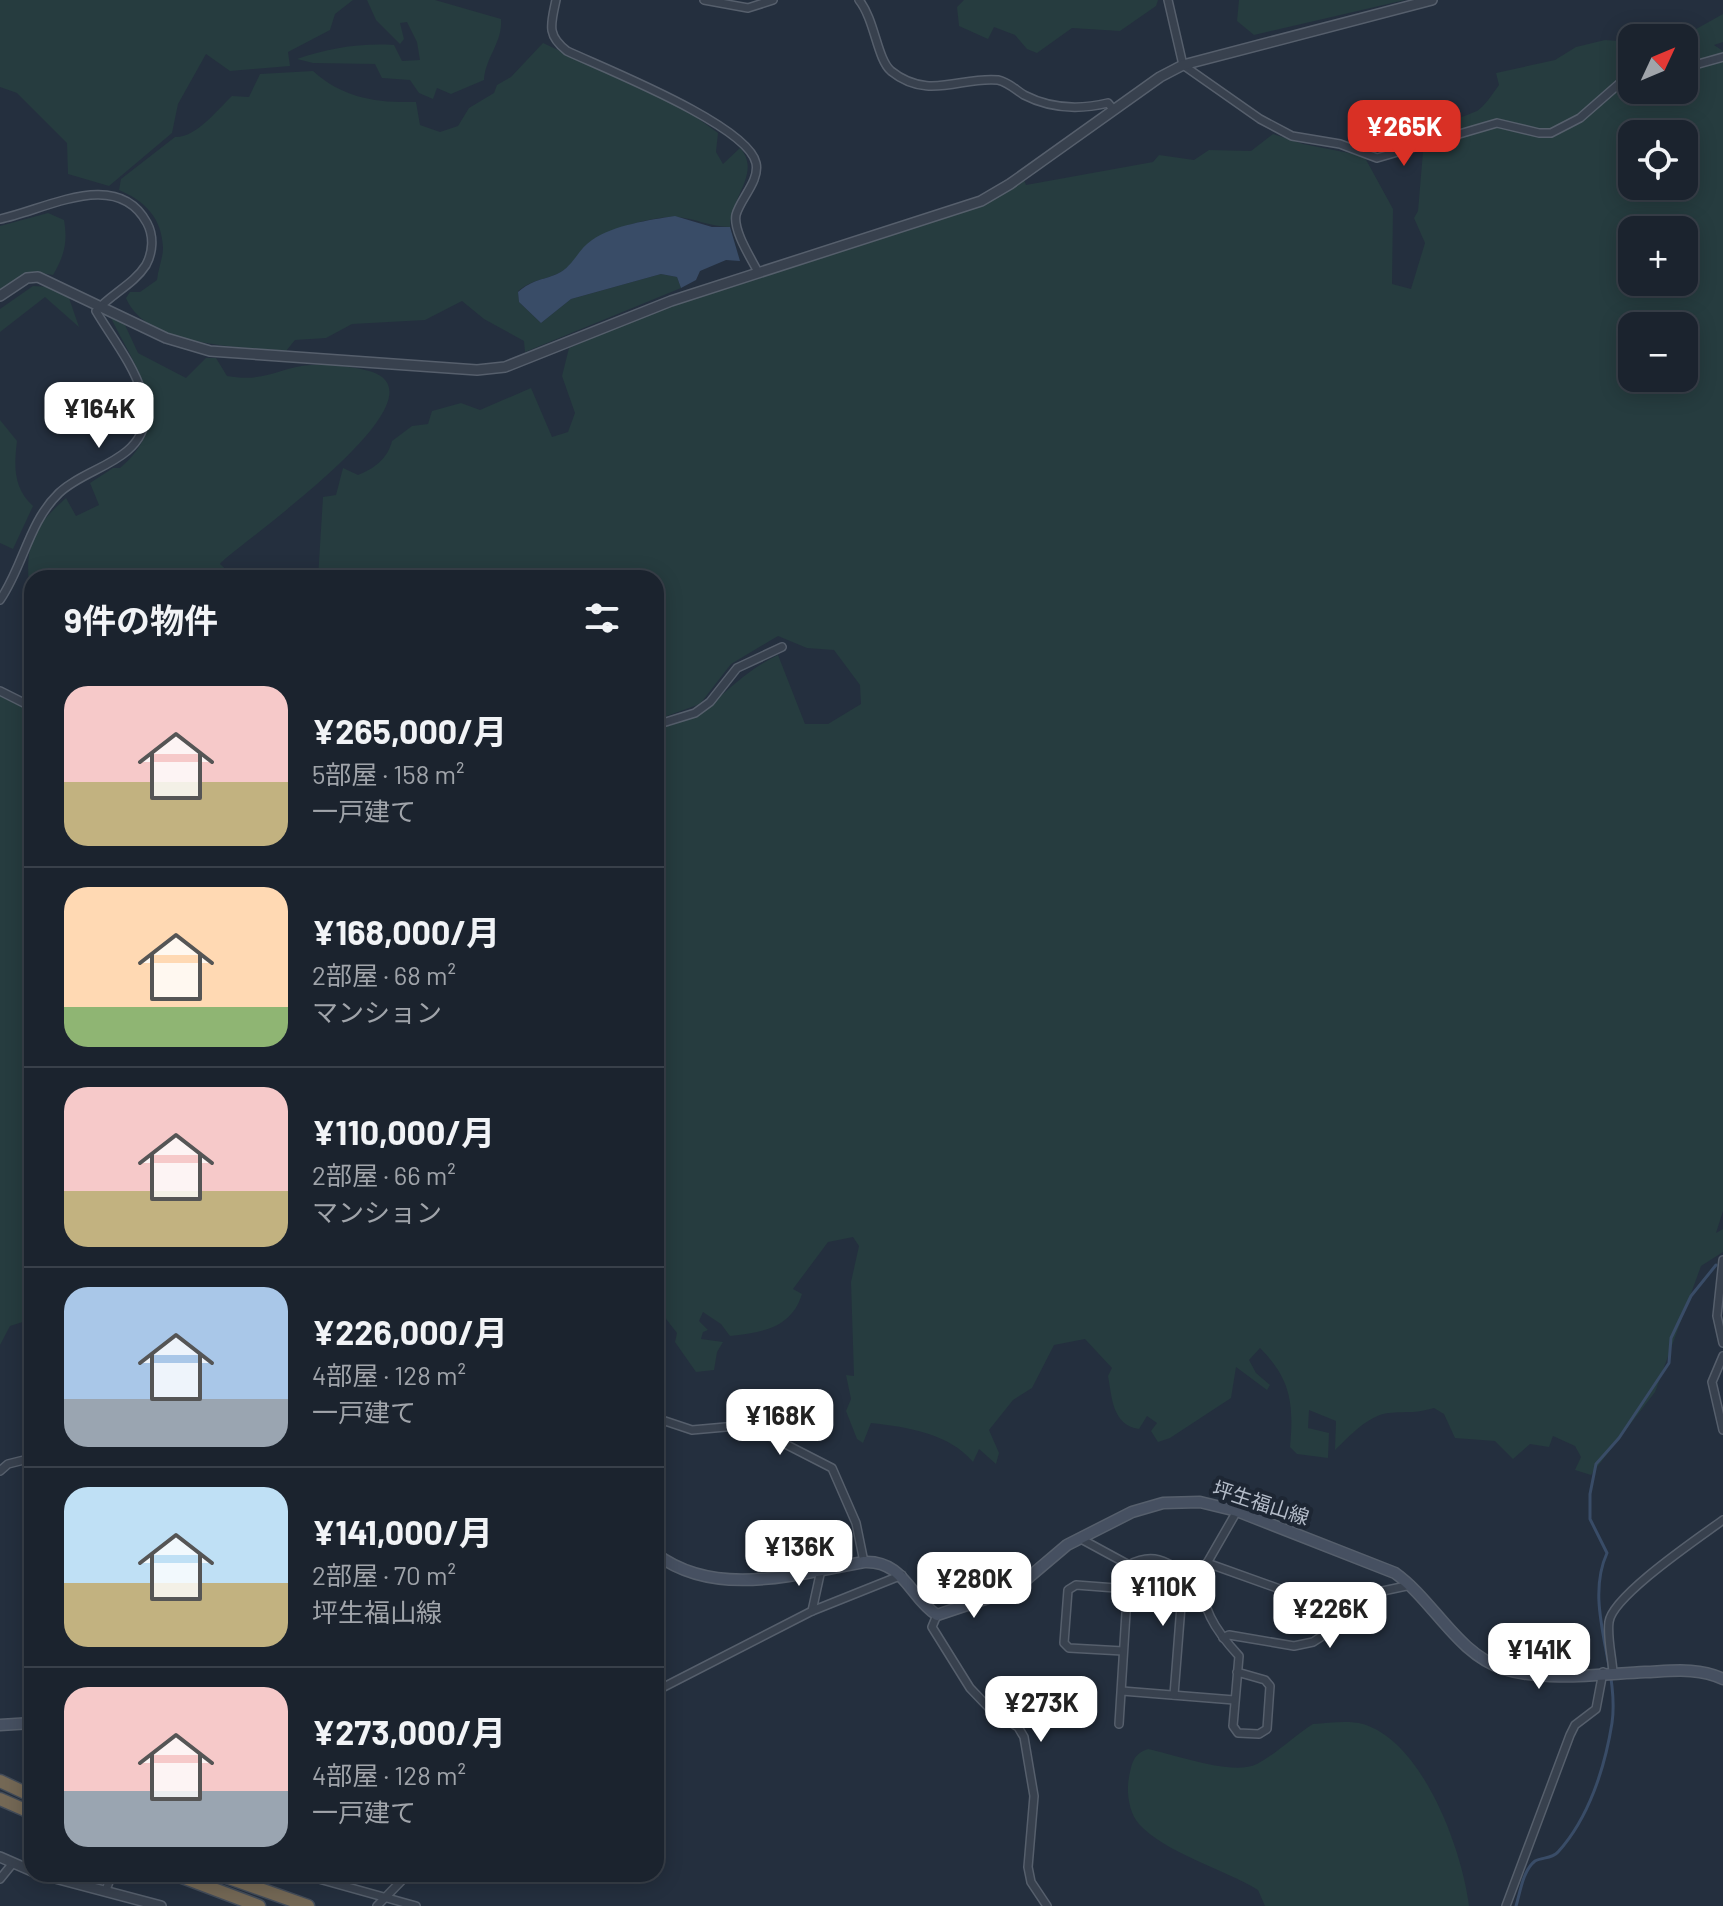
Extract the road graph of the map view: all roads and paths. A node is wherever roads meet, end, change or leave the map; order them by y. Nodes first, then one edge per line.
1 (556, 0) edge
2 (704, 0) edge
3 (773, 0) edge
4 (859, 0) edge
5 (1168, 0) edge
6 (1432, 0) edge
7 (1723, 57) edge
8 (1698, 64) edge
9 (1183, 65) junction
10 (1618, 85) edge
11 (1113, 109) junction
12 (0, 219) edge
13 (758, 272) junction
14 (0, 296) edge
15 (101, 305) junction
16 (0, 600) edge
17 (782, 647) dead end
18 (0, 691) edge
19 (24, 703) edge
20 (664, 723) edge
21 (1723, 1260) edge
22 (1723, 1343) edge
23 (1723, 1356) edge
24 (664, 1421) edge
25 (1723, 1430) edge
26 (24, 1460) edge
27 (0, 1471) edge
28 (1237, 1511) junction
29 (1723, 1520) edge
30 (1083, 1540) junction
31 (664, 1559) edge
32 (864, 1562) junction
33 (1207, 1563) junction
34 (1129, 1565) junction
35 (821, 1570) junction
36 (902, 1575) junction
37 (1198, 1579) junction
38 (1411, 1585) junction
39 (1128, 1588) junction
40 (1182, 1593) junction
41 (812, 1611) junction
42 (937, 1615) junction
43 (1355, 1616) junction
44 (1223, 1638) junction
45 (1123, 1651) junction
46 (1237, 1672) junction
47 (1608, 1672) junction
48 (1723, 1679) edge
49 (664, 1687) edge
50 (1122, 1691) junction
51 (1174, 1695) junction
52 (1234, 1700) junction
53 (24, 1724) edge
54 (1119, 1724) dead end
55 (0, 1725) edge
56 (3, 1783) edge
57 (24, 1792) edge
58 (0, 1799) edge
59 (24, 1810) edge
60 (0, 1857) edge
61 (13, 1863) junction
62 (24, 1868) edge
63 (0, 1879) edge
64 (73, 1882) edge
65 (109, 1882) edge
66 (195, 1882) edge
67 (240, 1882) edge
68 (323, 1882) edge
69 (400, 1882) edge
70 (106, 1890) junction
71 (379, 1903) edge
72 (161, 1906) edge
73 (259, 1906) edge
74 (308, 1906) edge
75 (416, 1906) edge
76 (1047, 1906) edge
77 (1506, 1906) edge

1 - 13 street
2 - 3 street
4 - 11 street
5 - 9 street
6 - 9 street
7 - 8 street
9 - 10 street
9 - 11 street
11 - 13 street
12 - 15 street
13 - 15 street
14 - 15 street
15 - 16 street
17 - 20 street
18 - 19 street
21 - 22 street
23 - 25 street
24 - 32 street
26 - 27 street
28 - 30 main road, 坪生福山線
28 - 33 street
28 - 38 main road, 坪生福山線
29 - 47 street
30 - 34 street
30 - 42 main road, 坪生福山線
31 - 35 main road
32 - 35 main road
32 - 36 main road
33 - 37 street
33 - 43 street
34 - 37 street
34 - 39 street
35 - 41 street
36 - 41 street
36 - 42 main road
37 - 40 street
37 - 44 street
38 - 43 street
38 - 47 main road, 坪生福山線
39 - 40 street
39 - 45 street
39 - 45 street
40 - 51 street
41 - 49 street
42 - 76 street
43 - 44 street
44 - 46 street
45 - 50 street
46 - 52 street
46 - 52 street
47 - 48 main road, 坪生福山線
47 - 77 street
50 - 51 street
50 - 54 street
51 - 52 street
53 - 55 main road
56 - 57 highway
58 - 59 highway
60 - 61 street
61 - 62 street
61 - 63 street
64 - 70 street
65 - 70 street
66 - 73 highway
67 - 74 highway
68 - 71 street
69 - 71 street
70 - 72 street
71 - 75 street

